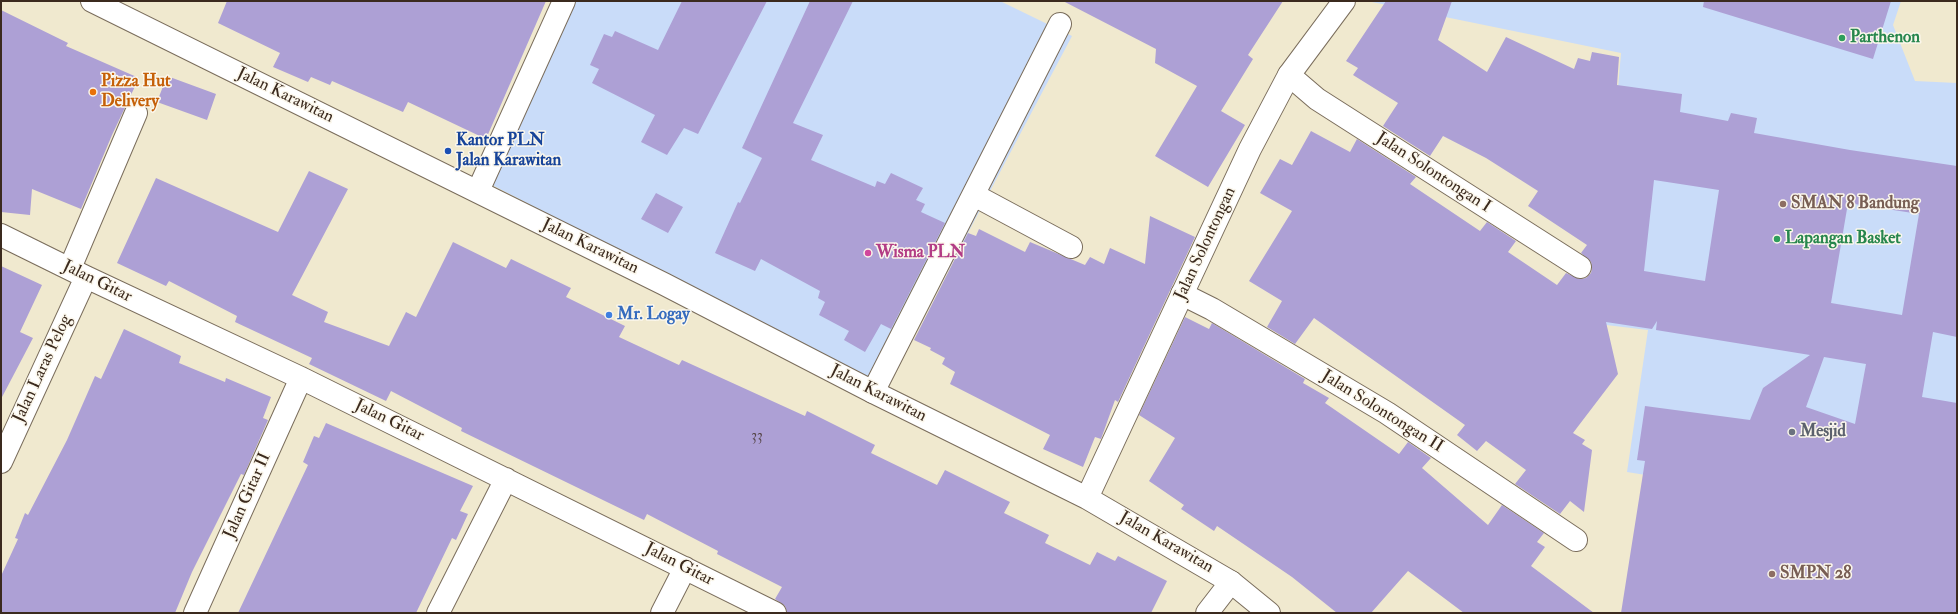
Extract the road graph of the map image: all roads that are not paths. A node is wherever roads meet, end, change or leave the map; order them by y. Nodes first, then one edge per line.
1 (92, 1) edge
2 (564, 1) edge
3 (1344, 1) edge
4 (1060, 24) dead end
5 (1289, 75) junction
6 (136, 113) dead end
7 (478, 191) junction
8 (974, 195) junction
9 (1, 235) edge
10 (1071, 248) dead end
11 (1580, 267) dead end
12 (78, 273) junction
13 (1182, 294) junction
14 (301, 378) junction
15 (873, 392) junction
16 (1, 462) edge
17 (506, 479) junction
18 (1087, 498) junction
19 (1576, 540) dead end
20 (686, 568) junction
21 (1231, 582) junction
22 (195, 613) edge
23 (438, 613) edge
24 (662, 613) edge
25 (775, 613) edge
26 (1207, 613) edge
27 (1269, 613) edge

1 - 7 street, Jalan Karawitan
2 - 7 street
3 - 5 street, Jalan Solontongan
4 - 8 street
5 - 11 street, Jalan Solontongan I
5 - 13 street, Jalan Solontongan
6 - 12 street, Jalan Laras Pelog
7 - 15 street, Jalan Karawitan
8 - 10 street
8 - 15 street
9 - 12 street, Jalan Gitar
12 - 14 street, Jalan Gitar
12 - 16 street, Jalan Laras Pelog
13 - 18 street, Jalan Solontongan
13 - 19 street, Jalan Solontongan II
14 - 17 street, Jalan Gitar
14 - 22 street, Jalan Gitar II
15 - 18 street, Jalan Karawitan
17 - 20 street, Jalan Gitar
17 - 23 street
18 - 21 street, Jalan Karawitan
20 - 24 street
20 - 25 street, Jalan Gitar
21 - 26 street
21 - 27 street, Jalan Karawitan

